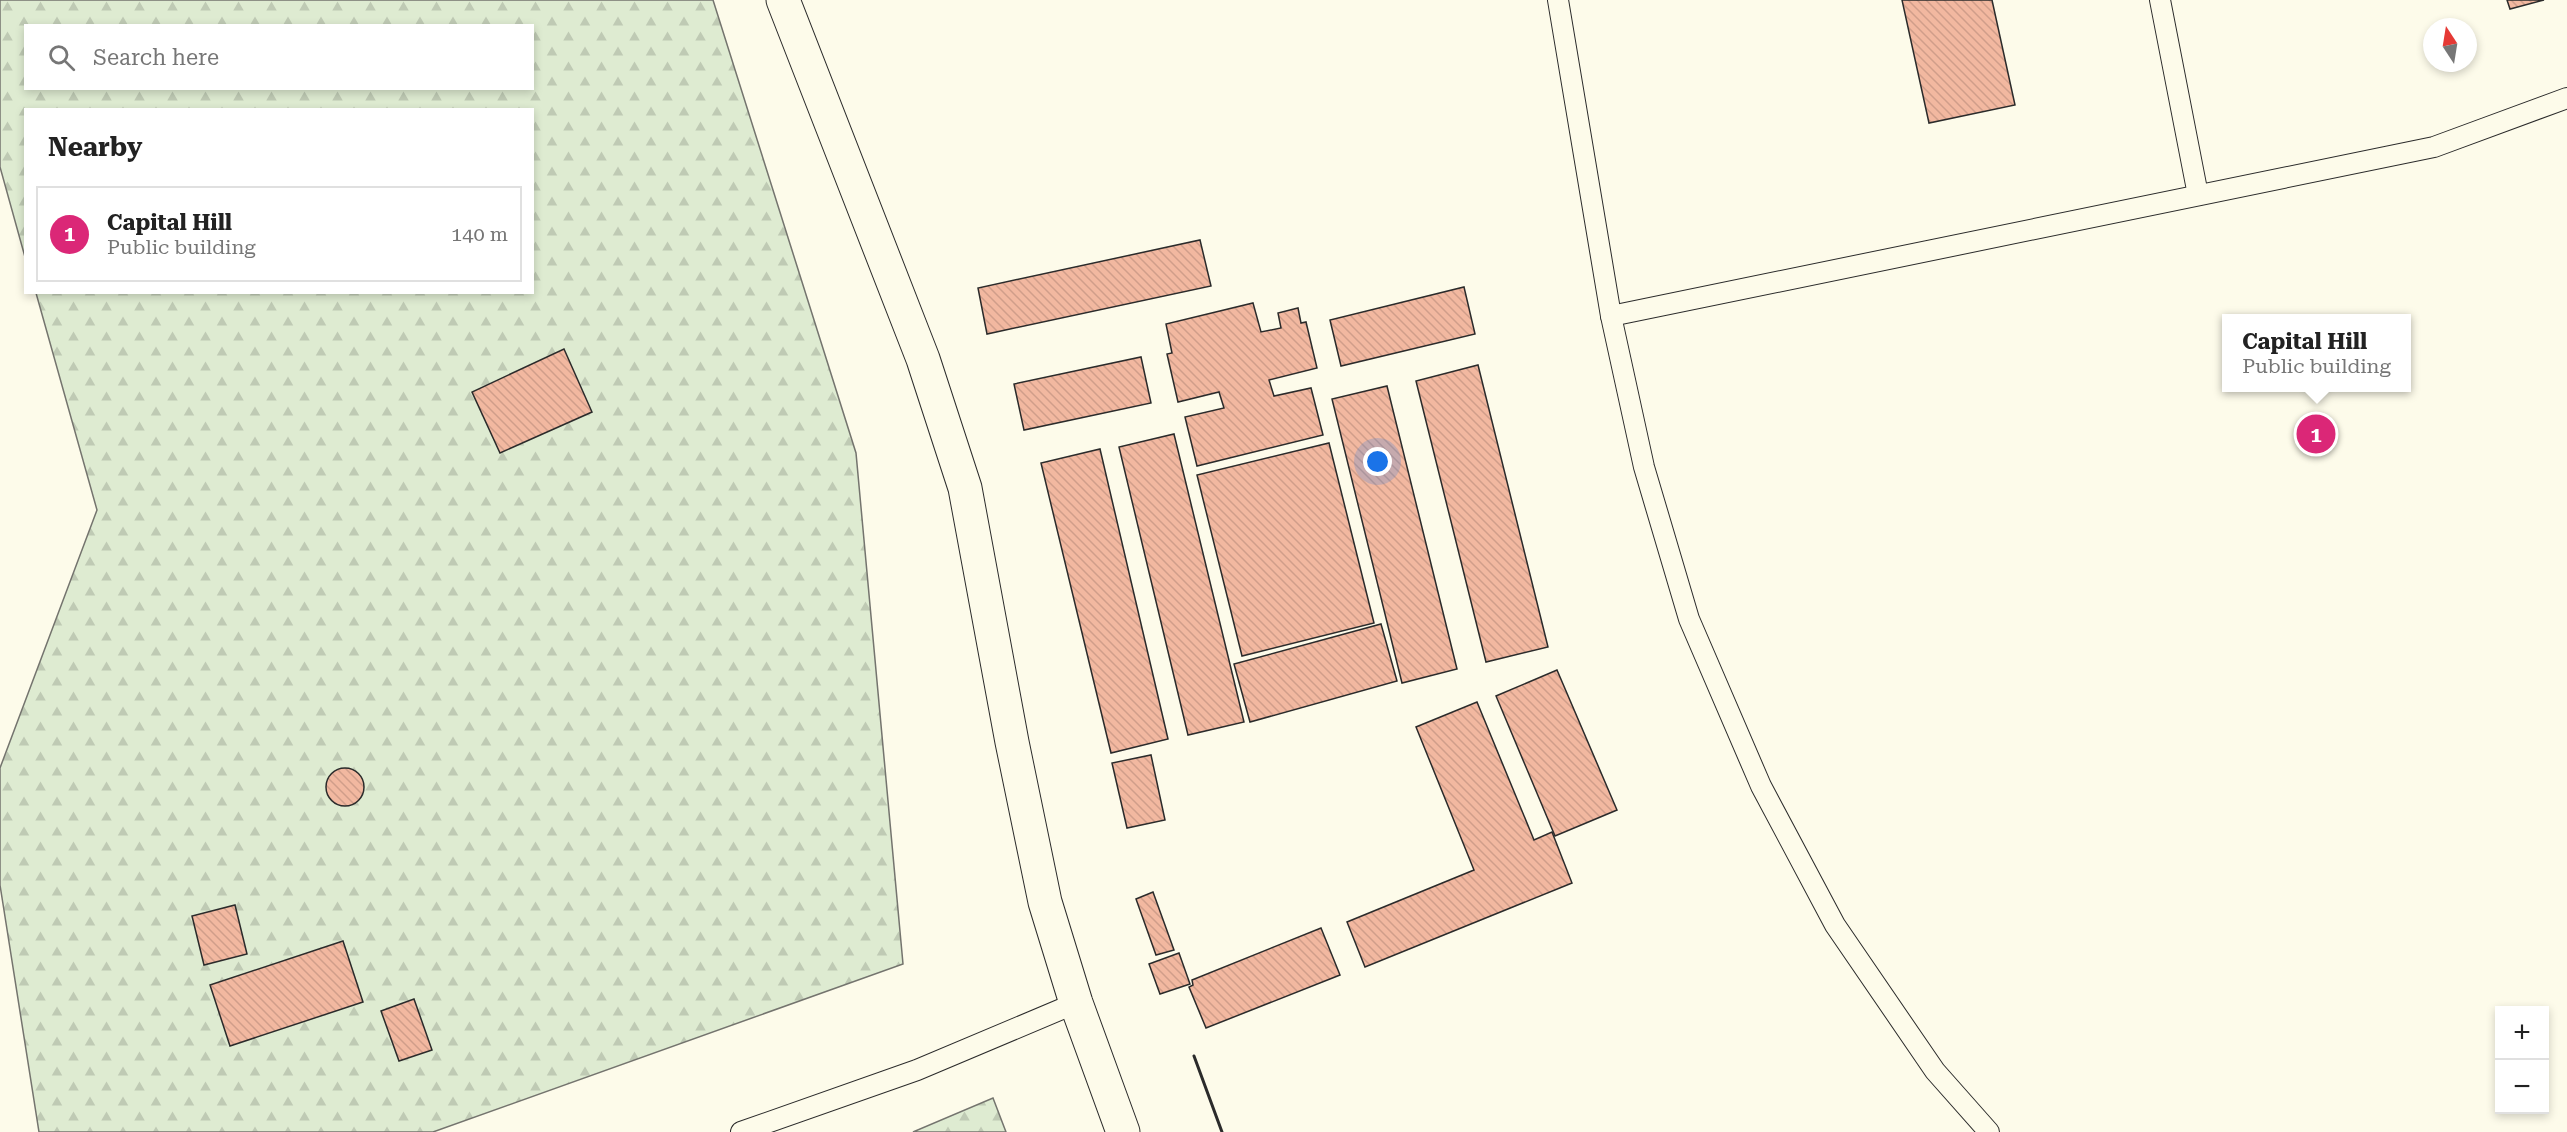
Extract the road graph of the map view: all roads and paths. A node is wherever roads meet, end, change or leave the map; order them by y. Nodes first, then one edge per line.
1 (783, 0) edge
2 (1558, 0) edge
3 (2160, 0) edge
4 (2567, 98) edge
5 (2198, 195) junction
6 (1611, 316) junction
7 (1076, 1003) junction
8 (741, 1132) edge
9 (1123, 1132) edge
10 (1989, 1132) edge

1 - 7 street
2 - 6 lane
3 - 5 lane
4 - 5 lane
5 - 6 lane
6 - 10 lane
7 - 8 lane
7 - 9 street

